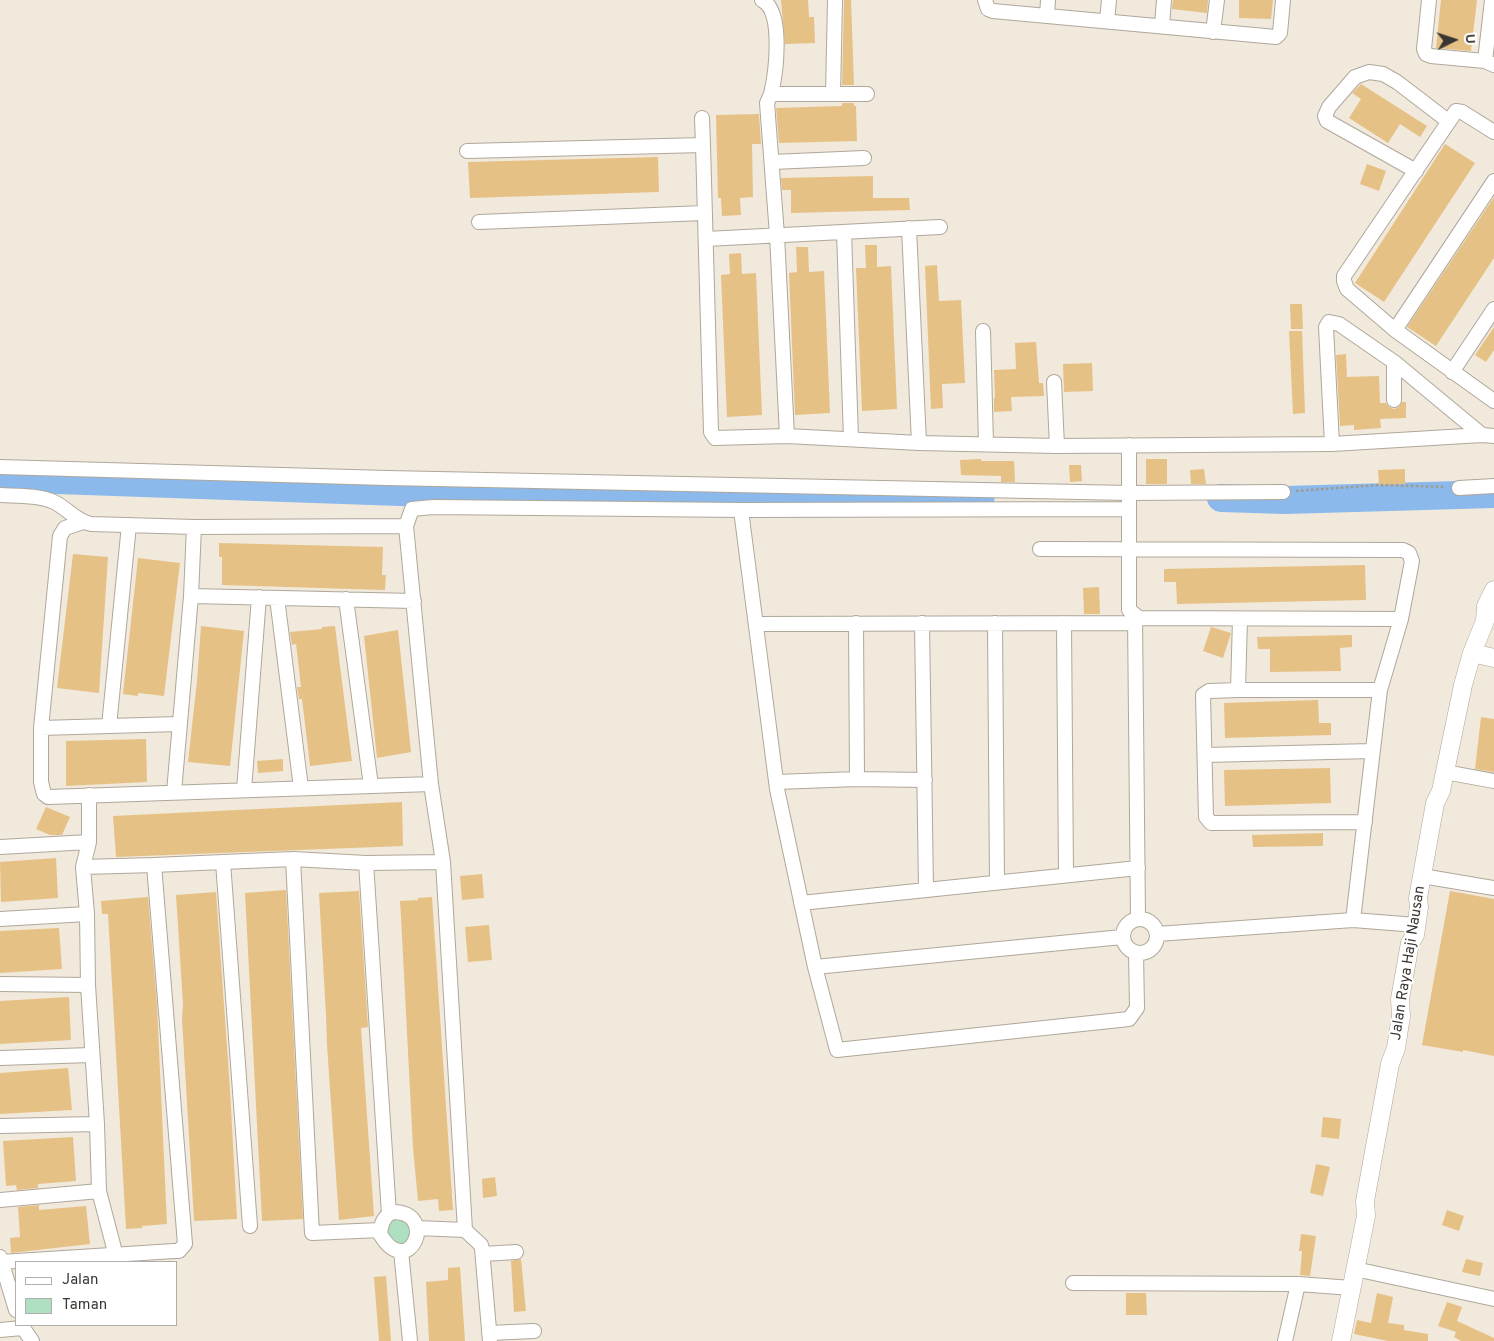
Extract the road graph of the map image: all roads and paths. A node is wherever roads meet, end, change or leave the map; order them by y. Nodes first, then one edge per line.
1 (762, 0) edge
2 (834, 0) edge
3 (985, 0) edge
4 (1048, 0) edge
5 (1108, 0) edge
6 (1164, 0) edge
7 (1217, 0) edge
8 (1283, 0) edge
9 (1429, 0) edge
10 (1492, 0) edge
11 (1047, 16) junction
12 (1107, 21) junction
13 (1162, 26) junction
14 (1213, 32) junction
15 (1490, 63) edge
16 (771, 94) junction
17 (833, 94) junction
18 (867, 94) dead end
19 (702, 118) dead end
20 (1448, 121) junction
21 (1494, 132) edge
22 (703, 145) junction
23 (467, 151) dead end
24 (864, 158) dead end
25 (772, 162) junction
26 (1416, 171) junction
27 (1494, 181) edge
28 (704, 213) junction
29 (479, 222) dead end
30 (940, 227) dead end
31 (909, 228) junction
32 (844, 232) junction
33 (777, 235) junction
34 (706, 239) junction
35 (1494, 309) edge
36 (1395, 330) junction
37 (983, 331) dead end
38 (1394, 362) junction
39 (1452, 372) junction
40 (1054, 382) dead end
41 (1394, 400) dead end
42 (1494, 401) edge
43 (787, 436) junction
44 (1488, 436) edge
45 (851, 439) junction
46 (919, 443) junction
47 (986, 444) junction
48 (1332, 444) junction
49 (1129, 445) junction
50 (1058, 446) junction
51 (0, 467) edge
52 (1494, 486) edge
53 (1460, 488) joint
54 (1283, 492) joint
55 (1129, 493) junction
56 (0, 495) edge
57 (1129, 509) junction
58 (741, 510) junction
59 (83, 522) junction
60 (129, 525) junction
61 (406, 526) junction
62 (194, 527) junction
63 (1040, 549) dead end
64 (1129, 550) junction
65 (1494, 590) edge
66 (191, 596) junction
67 (259, 598) junction
68 (277, 598) junction
69 (346, 599) junction
70 (414, 601) junction
71 (1135, 619) junction
72 (1401, 619) junction
73 (1240, 620) junction
74 (856, 623) junction
75 (922, 623) junction
76 (995, 623) junction
77 (1064, 623) junction
78 (756, 624) junction
79 (1472, 653) junction
80 (1494, 658) edge
81 (1238, 690) junction
82 (1380, 690) junction
83 (179, 724) junction
84 (109, 726) junction
85 (41, 728) junction
86 (1372, 751) junction
87 (1205, 755) junction
88 (1445, 772) junction
89 (858, 779) junction
90 (925, 780) junction
91 (1494, 781) edge
92 (776, 782) junction
93 (431, 784) junction
94 (371, 786) junction
95 (301, 788) junction
96 (244, 790) junction
97 (174, 792) junction
98 (88, 795) junction
99 (1365, 822) junction
100 (89, 842) junction
101 (0, 847) edge
102 (293, 859) junction
103 (223, 862) junction
104 (443, 862) junction
105 (366, 863) junction
106 (154, 865) junction
107 (83, 867) junction
108 (1138, 868) junction
109 (1066, 875) junction
110 (1422, 876) junction
111 (997, 882) junction
112 (1494, 888) edge
113 (926, 889) junction
114 (801, 903) junction
115 (87, 914) junction
116 (1138, 918) junction
117 (0, 919) edge
118 (1353, 920) junction
119 (1416, 925) junction
120 (1157, 934) junction
121 (1122, 937) junction
122 (1136, 953) junction
123 (815, 967) junction
124 (0, 984) edge
125 (88, 985) junction
126 (91, 1055) junction
127 (0, 1058) edge
128 (97, 1124) junction
129 (0, 1126) edge
130 (99, 1191) junction
131 (0, 1200) edge
132 (389, 1214) junction
133 (250, 1226) dead end
134 (417, 1228) junction
135 (380, 1230) junction
136 (465, 1230) junction
137 (401, 1251) junction
138 (516, 1252) dead end
139 (483, 1254) junction
140 (116, 1256) junction
141 (1, 1259) edge
142 (1355, 1269) junction
143 (1073, 1283) dead end
144 (1298, 1284) junction
145 (1352, 1288) junction
146 (1494, 1299) edge
147 (15, 1307) edge
148 (14, 1331) edge
149 (534, 1331) dead end
150 (490, 1337) edge
151 (32, 1341) edge
152 (410, 1341) edge
153 (1285, 1341) edge
154 (1341, 1341) edge

1 - 16 street
2 - 17 street
3 - 11 street
4 - 11 street
5 - 12 street
6 - 13 street
7 - 14 street
8 - 14 street
9 - 15 street
10 - 15 street
11 - 12 street
12 - 13 street
13 - 14 street
16 - 17 street
16 - 25 street
17 - 18 street
19 - 22 street
20 - 21 street
20 - 26 street
20 - 26 street
22 - 23 street
22 - 28 street
24 - 25 street
25 - 33 street
26 - 36 street
27 - 36 street
28 - 29 street
28 - 34 street
30 - 31 street
31 - 32 street
31 - 46 street
32 - 33 street
32 - 45 street
33 - 34 street
33 - 43 street
34 - 43 street
35 - 39 street
36 - 39 street
37 - 47 street
38 - 41 street
38 - 44 street
38 - 48 street
39 - 42 street
40 - 50 street
43 - 45 street
44 - 48 street
45 - 46 street
46 - 47 street
47 - 50 street
48 - 49 street
49 - 50 street
49 - 55 street
51 - 55 street
52 - 53 street
53 - 54 path
54 - 55 street
55 - 57 street
56 - 59 street
57 - 58 street
57 - 64 street
58 - 61 street
58 - 78 street
59 - 60 street
59 - 85 street
60 - 62 street
60 - 84 street
61 - 62 street
61 - 70 street
62 - 66 street
63 - 64 street
64 - 71 street
64 - 72 street
65 - 79 street, Jalan Raya Haji Nausan
66 - 67 street
66 - 83 street
67 - 68 street
67 - 96 street
68 - 69 street
68 - 95 street
69 - 70 street
69 - 94 street
70 - 93 street
71 - 73 street
71 - 77 street
71 - 108 street
72 - 73 street
72 - 82 street
73 - 81 street
74 - 75 street
74 - 78 street
74 - 89 street
75 - 76 street
75 - 90 street
76 - 77 street
76 - 111 street
77 - 109 street
78 - 92 street
79 - 80 street
79 - 88 street, Jalan Raya Haji Nausan
81 - 82 street
81 - 87 street
82 - 86 street
83 - 84 street
83 - 97 street
84 - 85 street
85 - 98 street
86 - 87 street
86 - 99 street
87 - 99 street
88 - 91 street
88 - 110 street, Jalan Raya Haji Nausan
89 - 90 street
89 - 92 street
90 - 113 street
92 - 114 street
93 - 94 street
93 - 104 street
94 - 95 street
95 - 96 street
96 - 97 street
97 - 98 street
98 - 100 street
99 - 118 street
100 - 101 street
100 - 107 street
102 - 103 street
102 - 105 street
102 - 135 street
103 - 106 street
103 - 133 street
104 - 105 street
104 - 136 street
105 - 132 street
106 - 107 street
106 - 140 street
107 - 115 street
108 - 109 street
108 - 116 street
109 - 111 street
110 - 112 street
110 - 119 street, Jalan Raya Haji Nausan
111 - 113 street
113 - 114 street
114 - 123 street
115 - 117 street
115 - 125 street
116 - 120 street
116 - 121 street
118 - 119 street
118 - 120 street
119 - 142 street, Jalan Raya Haji Nausan
120 - 122 street
121 - 122 street
121 - 123 street
122 - 123 street
124 - 125 street
125 - 126 street
126 - 127 street
126 - 128 street
128 - 129 street
128 - 130 street
130 - 131 street
130 - 140 street
132 - 134 street
132 - 135 street
134 - 136 street
134 - 137 street
135 - 137 street
136 - 139 street
137 - 152 street
138 - 139 street
139 - 150 street
140 - 141 street
141 - 147 street
142 - 145 street, Jalan Raya Haji Nausan
142 - 146 street
143 - 144 street
144 - 145 street
144 - 153 street
145 - 154 street, Jalan Raya Haji Nausan
148 - 151 street
149 - 150 street

